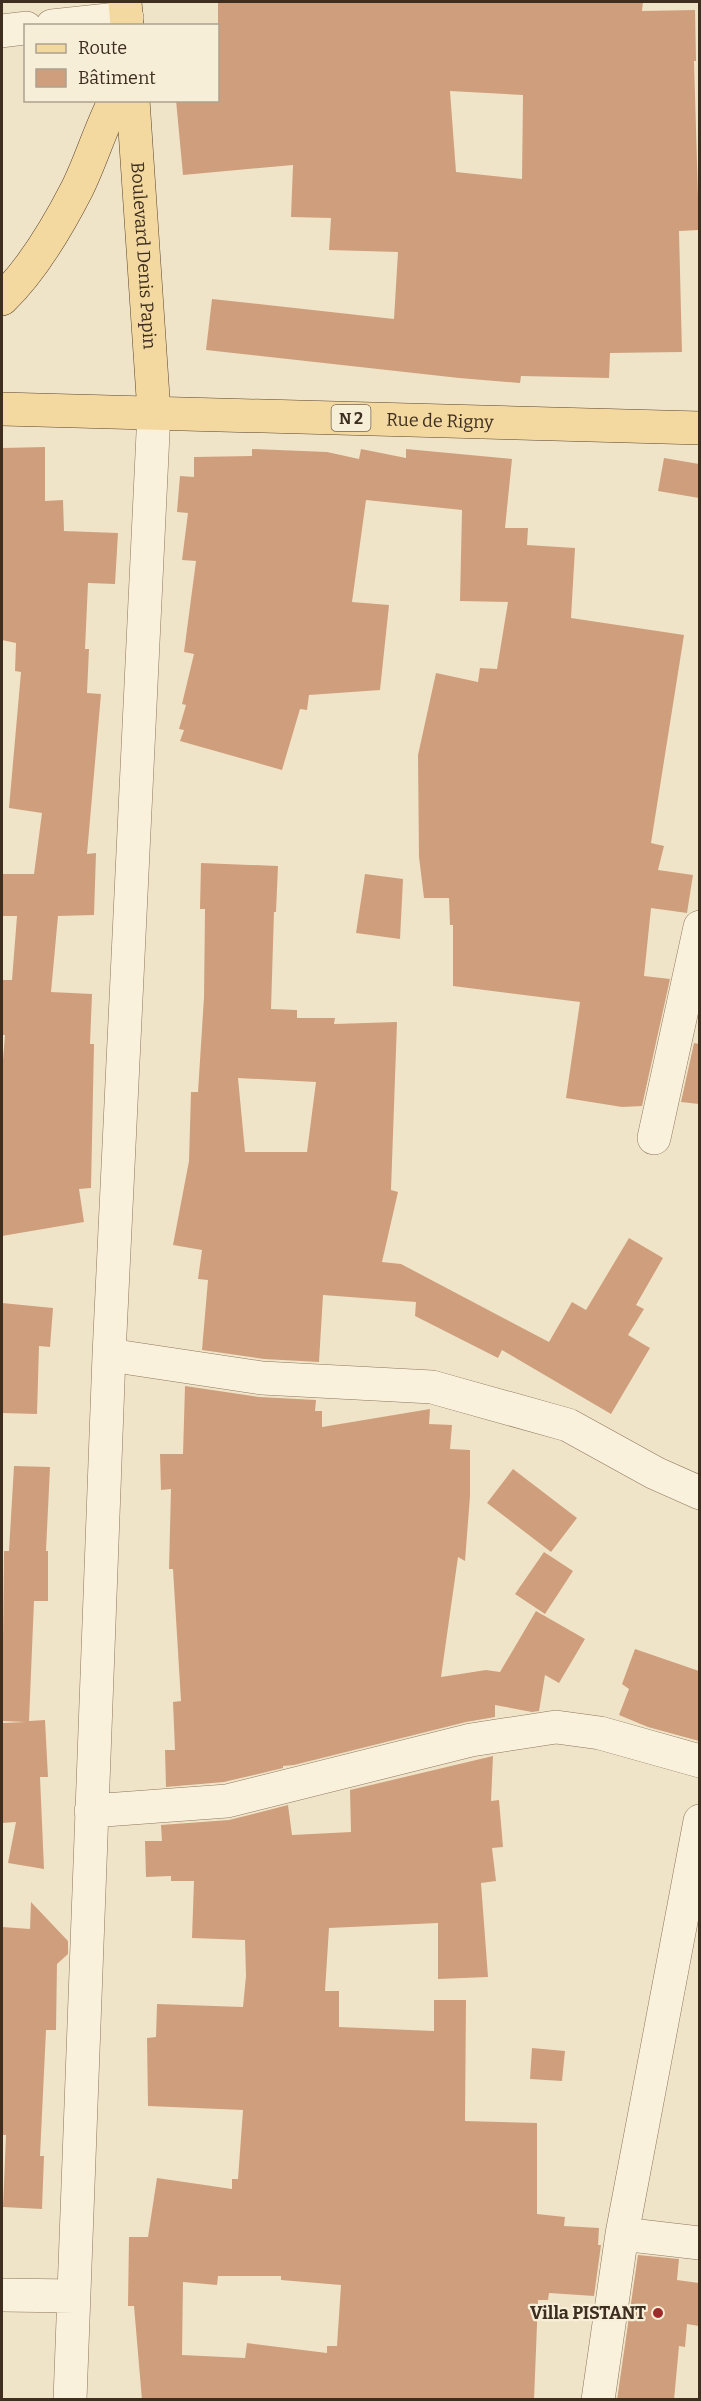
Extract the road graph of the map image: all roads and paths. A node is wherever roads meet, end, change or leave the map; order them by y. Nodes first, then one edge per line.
1 (126, 15) edge
2 (65, 24) edge
3 (24, 28) edge
4 (2, 31) edge
5 (114, 102) edge
6 (133, 102) edge
7 (2, 299) edge
8 (2, 409) edge
9 (154, 412) junction
10 (699, 428) edge
11 (699, 927) edge
12 (654, 1138) dead end
13 (109, 1355) junction
14 (699, 1493) edge
15 (699, 1761) edge
16 (91, 1811) junction
17 (699, 1821) edge
18 (622, 2234) junction
19 (699, 2243) edge
20 (2, 2295) edge
21 (74, 2296) junction
22 (70, 2400) edge
23 (598, 2400) edge

1 - 2 street
3 - 4 street
5 - 7 main road
6 - 9 main road, Boulevard Denis Papin
8 - 9 main road, Rue de Rigny / N 2
9 - 10 main road, Rue de Rigny / N 2
9 - 13 street
11 - 12 street
13 - 14 street
13 - 16 street
15 - 16 street
16 - 21 street
17 - 18 street
18 - 19 street
18 - 23 street
20 - 21 street
21 - 22 street

